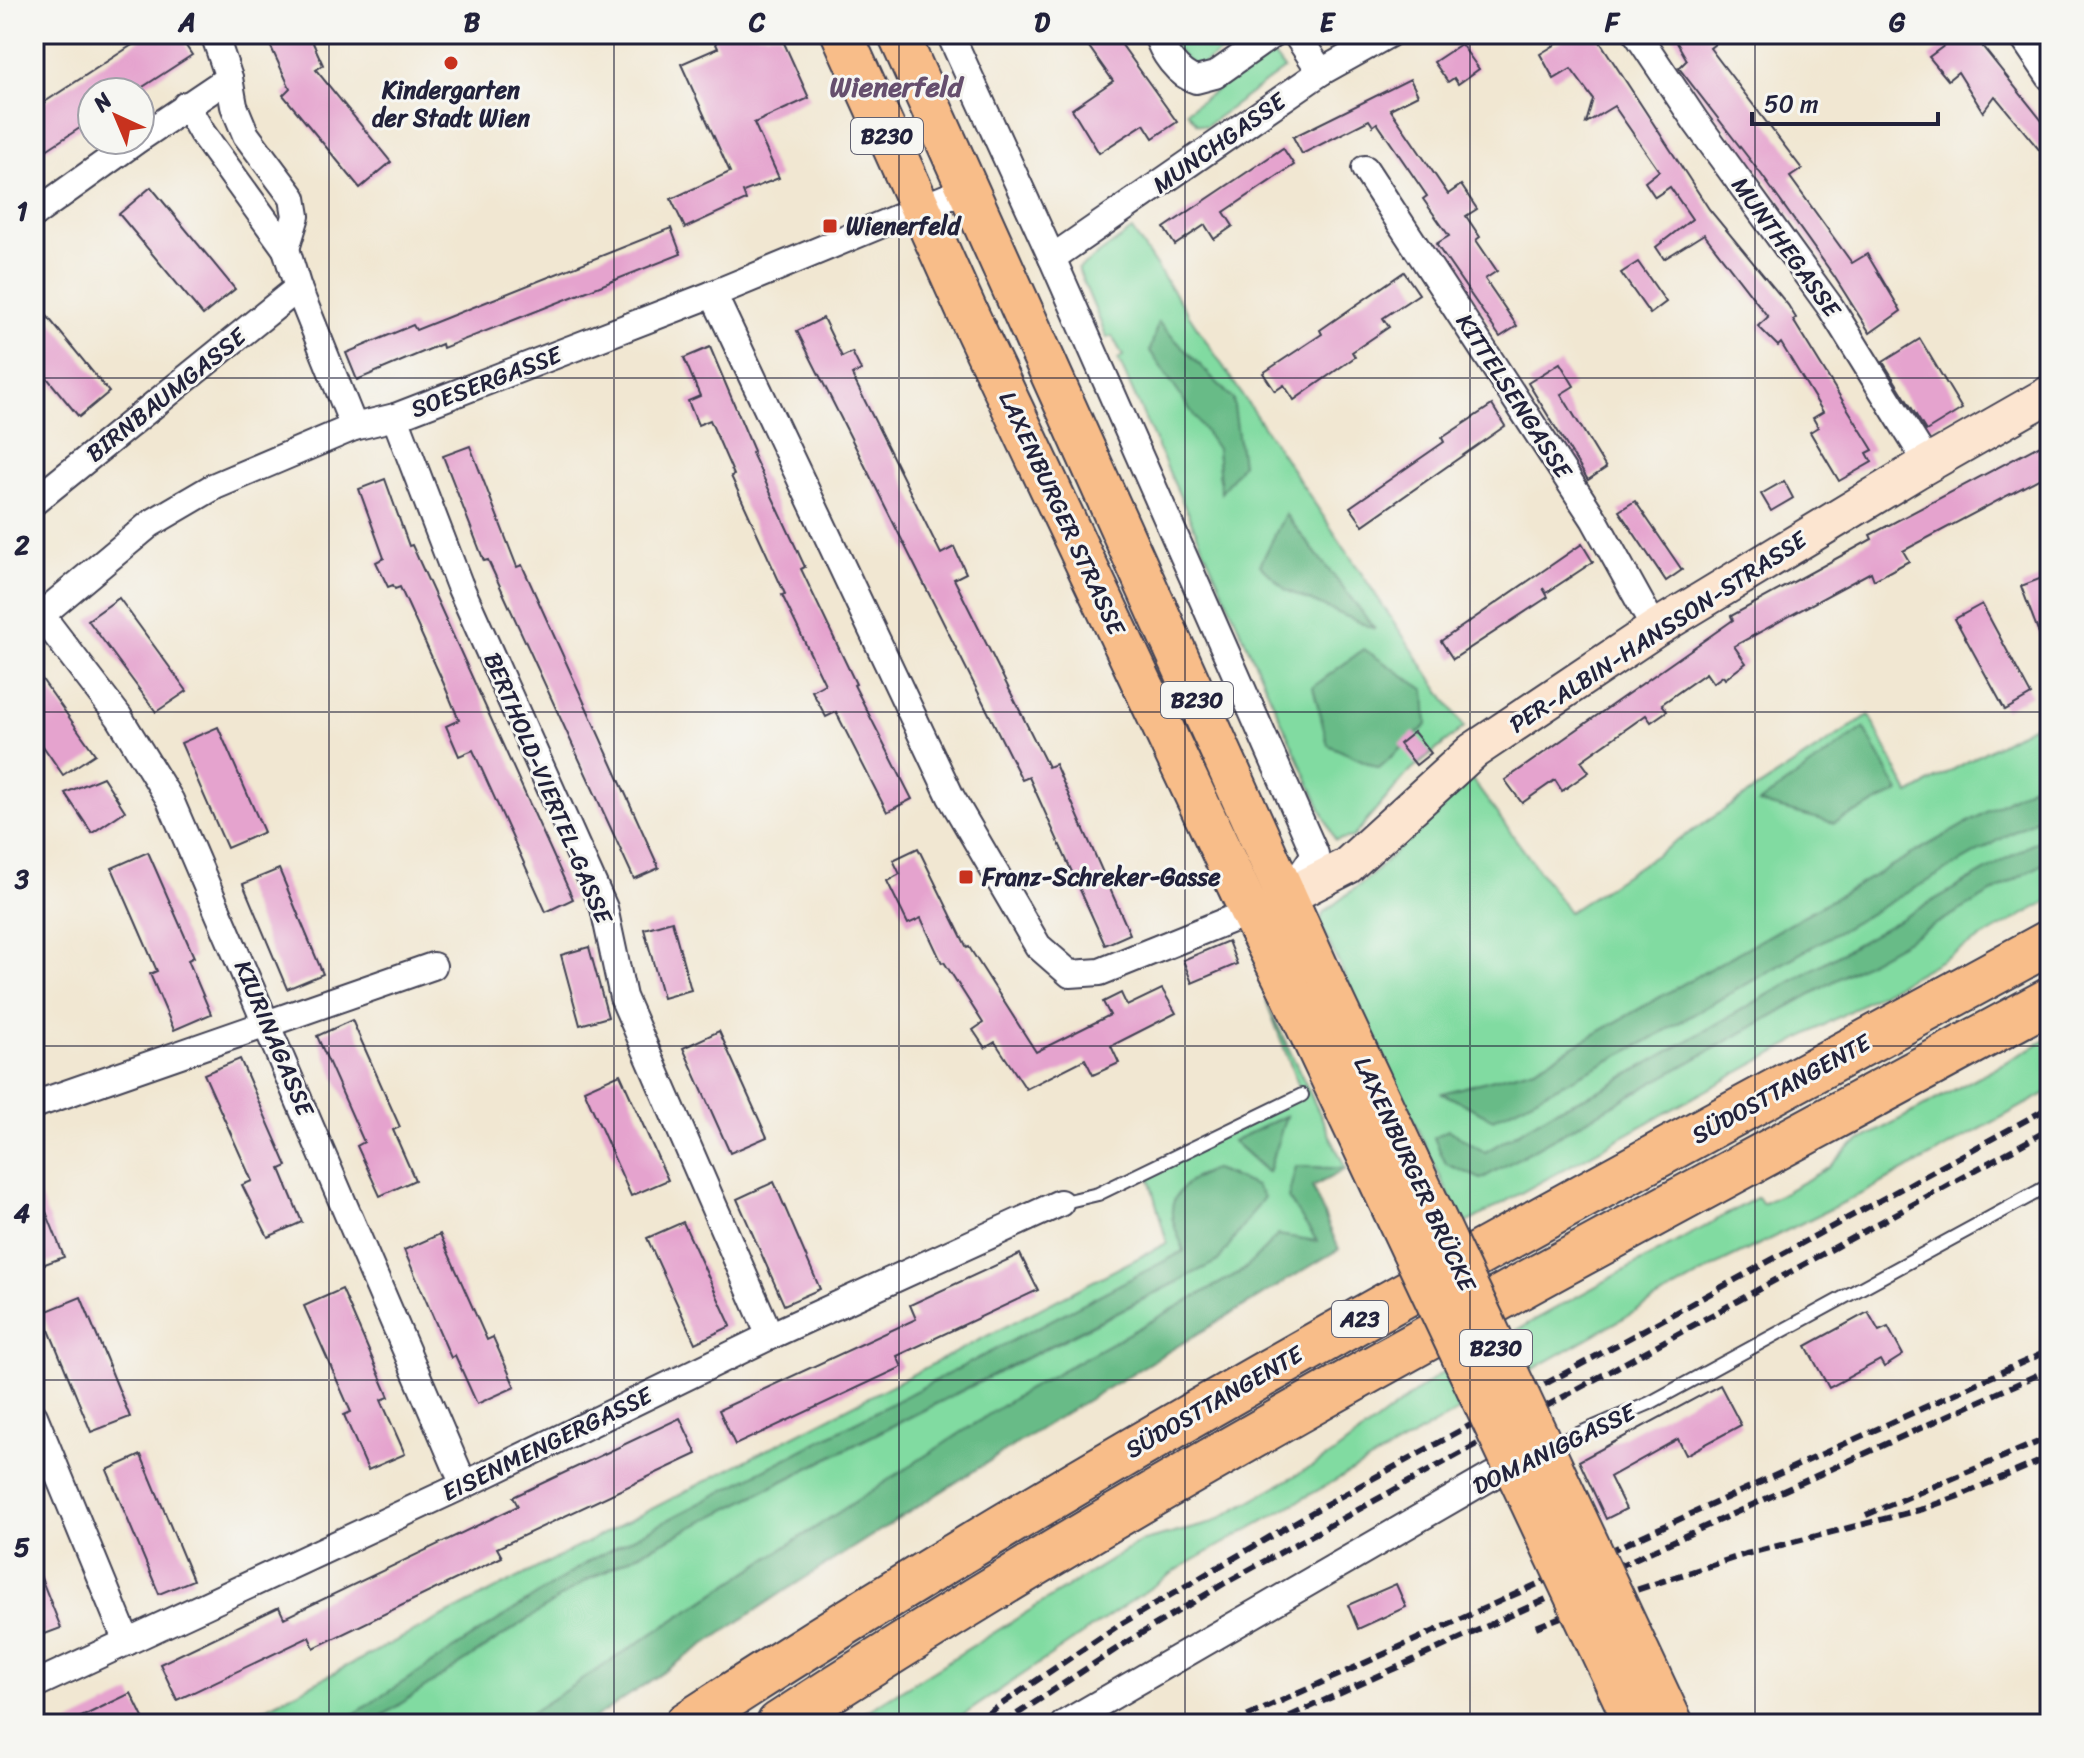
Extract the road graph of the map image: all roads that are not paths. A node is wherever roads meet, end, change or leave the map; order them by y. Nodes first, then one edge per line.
1 (214, 34) edge
2 (842, 34) edge
3 (898, 34) edge
4 (950, 34) edge
5 (1157, 34) edge
6 (1273, 34) edge
7 (1296, 34) edge
8 (1389, 34) edge
9 (1637, 34) edge
10 (2021, 34) edge
11 (1321, 72) junction
12 (2050, 77) edge
13 (229, 78) junction
14 (186, 105) junction
15 (156, 126) edge
16 (114, 156) edge
17 (1365, 169) dead end
18 (967, 189) junction
19 (920, 209) junction
20 (34, 214) edge
21 (286, 249) junction
22 (1052, 258) junction
23 (298, 288) junction
24 (713, 294) junction
25 (2050, 394) edge
26 (395, 417) junction
27 (354, 427) junction
28 (1928, 464) junction
29 (34, 502) edge
30 (38, 618) edge
31 (1655, 629) junction
32 (1268, 905) junction
33 (2050, 942) edge
34 (433, 966) dead end
35 (1304, 980) junction
36 (2050, 1000) edge
37 (268, 1024) junction
38 (1302, 1095) dead end
39 (34, 1105) edge
40 (2050, 1185) edge
41 (1060, 1203) joint
42 (770, 1336) junction
43 (34, 1416) edge
44 (1536, 1453) dead end
45 (1521, 1460) dead end
46 (1492, 1476) joint
47 (464, 1485) junction
48 (127, 1642) junction
49 (34, 1685) edge
50 (687, 1724) edge
51 (779, 1724) edge
52 (1064, 1724) edge
53 (1635, 1724) edge
54 (1673, 1724) edge

1 - 13 street
2 - 19 main road, LAXENBURGER STRASSE / B230
3 - 18 main road, LAXENBURGER STRASSE / B230
4 - 22 street
5 - 6 street
7 - 11 street
8 - 11 street, MUNCHGASSE
9 - 28 street, MUNTHEGASSE
10 - 12 street
11 - 22 street, MUNCHGASSE
13 - 14 street
13 - 21 street
14 - 15 street
14 - 21 street
16 - 20 street
17 - 31 street, KITTELSENGASSE
18 - 19 street, SOESERGASSE
18 - 32 main road, LAXENBURGER STRASSE / B230
19 - 24 street, SOESERGASSE
19 - 32 main road, LAXENBURGER STRASSE / B230
21 - 23 street
22 - 32 street
23 - 27 street
23 - 29 street, BIRNBAUMGASSE
24 - 26 street, SOESERGASSE
24 - 32 street
25 - 28 street, PER-ALBIN-HANSSON-STRASSE
26 - 27 street, SOESERGASSE
26 - 42 street, BERTHOLD-VIERTEL-GASSE
27 - 30 street, SOESERGASSE
28 - 31 street, PER-ALBIN-HANSSON-STRASSE
30 - 37 street, KIURINAGASSE
31 - 32 street, PER-ALBIN-HANSSON-STRASSE
32 - 35 main road, LAXENBURGER STRASSE / B230
33 - 50 highway, SÜDOSTTANGENTE / A23
34 - 37 street
35 - 53 main road, LAXENBURGER BRÜCKE / B230, bridge
35 - 54 main road, LAXENBURGER BRÜCKE / B230, bridge
36 - 51 highway, SÜDOSTTANGENTE / A23
37 - 39 street
37 - 47 street, KIURINAGASSE
38 - 41 lane
40 - 44 lane, DOMANIGGASSE
41 - 42 street, EISENMENGERGASSE
42 - 47 street, EISENMENGERGASSE
43 - 48 street
45 - 46 lane, DOMANIGGASSE
46 - 52 street, DOMANIGGASSE
47 - 48 street, EISENMENGERGASSE
48 - 49 street, EISENMENGERGASSE

